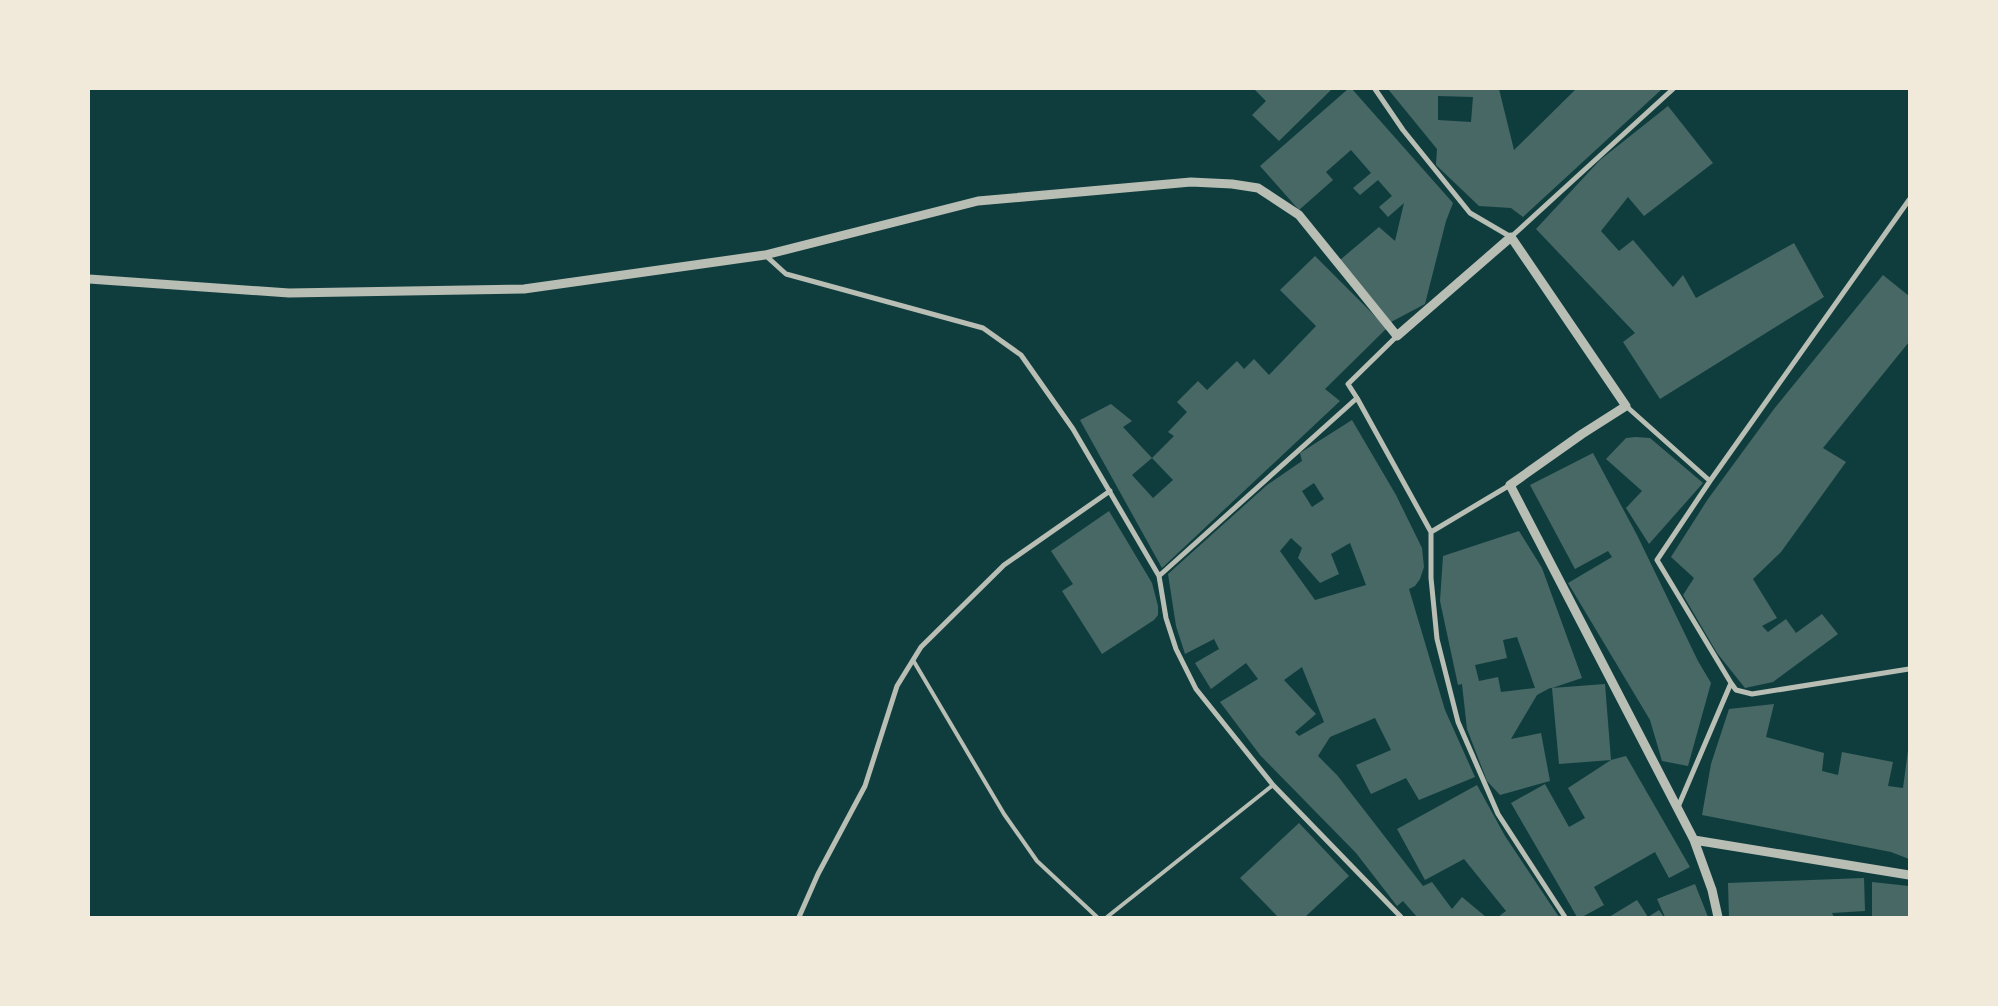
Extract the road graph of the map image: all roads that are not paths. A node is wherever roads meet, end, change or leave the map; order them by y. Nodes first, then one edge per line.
1 (1375, 89) edge
2 (1673, 89) edge
3 (1909, 200) edge
4 (1511, 237) junction
5 (765, 255) junction
6 (89, 279) edge
7 (1397, 336) junction
8 (1357, 398) junction
9 (1626, 406) junction
10 (1710, 481) junction
11 (1510, 485) junction
12 (1110, 491) junction
13 (1431, 532) junction
14 (1159, 576) junction
15 (913, 660) junction
16 (1909, 669) edge
17 (1731, 682) junction
18 (1273, 784) junction
19 (1677, 808) junction
20 (1694, 840) junction
21 (1909, 875) edge
22 (799, 917) edge
23 (1097, 917) edge
24 (1108, 917) edge
25 (1401, 917) edge
26 (1565, 917) edge
27 (1718, 917) edge

1 - 4 street
2 - 4 street
3 - 10 street
4 - 7 street
4 - 9 street
5 - 6 street
5 - 7 street
5 - 12 street
7 - 8 street
8 - 13 street
8 - 14 street
9 - 10 street
9 - 11 street
10 - 17 street
11 - 13 street
11 - 19 street
12 - 14 street
12 - 15 street
13 - 26 street
14 - 18 street
15 - 22 street
15 - 23 lane
16 - 17 street
17 - 19 street
18 - 24 lane
18 - 25 street
19 - 20 street
20 - 21 street
20 - 27 street

